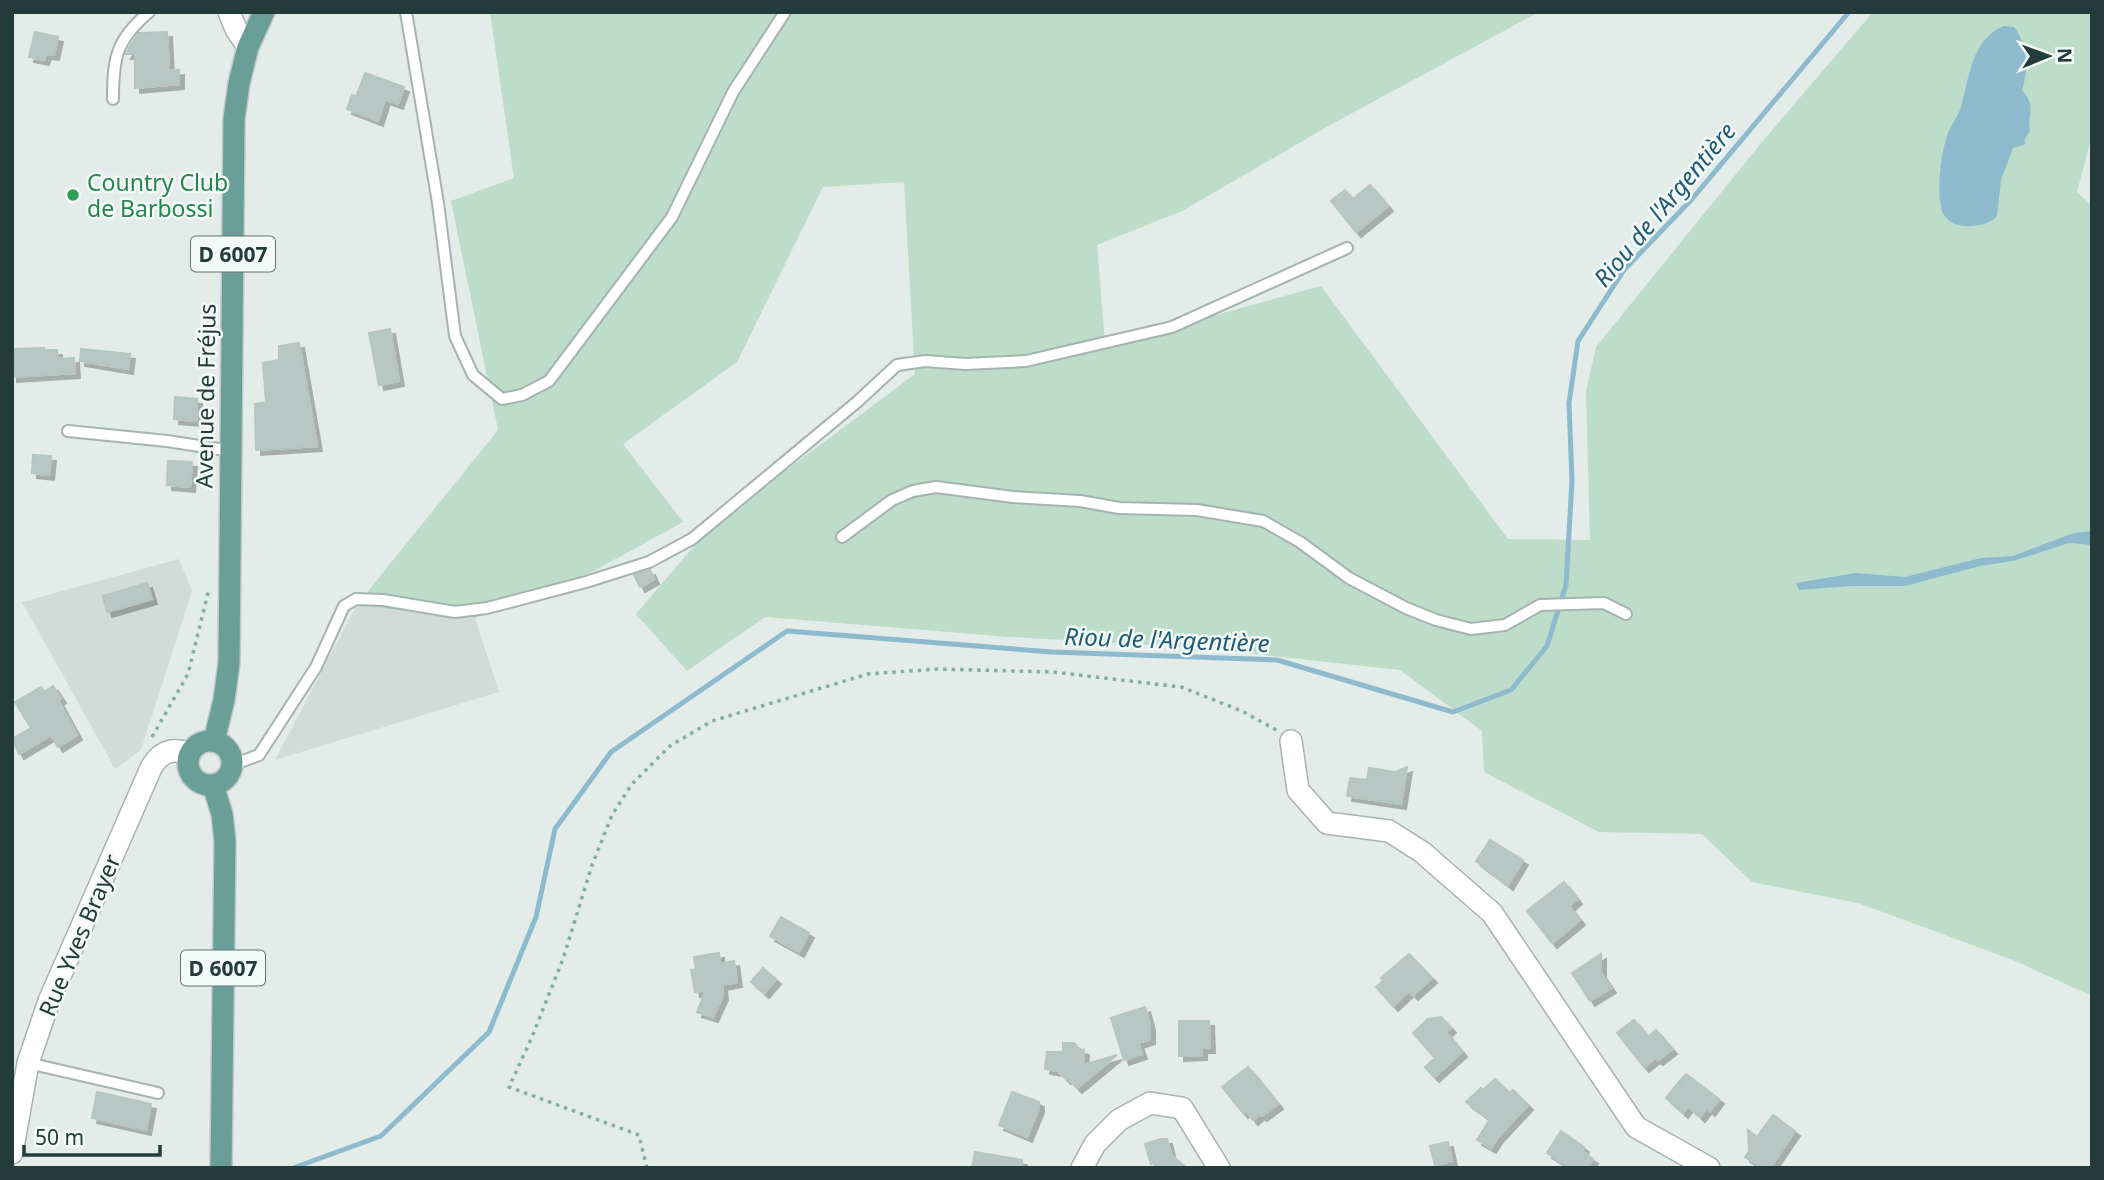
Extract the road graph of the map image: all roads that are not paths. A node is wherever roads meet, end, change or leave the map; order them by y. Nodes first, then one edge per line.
1 (149, 12) edge
2 (229, 12) edge
3 (264, 12) edge
4 (406, 12) edge
5 (785, 12) edge
6 (248, 47) junction
7 (113, 99) dead end
8 (1347, 248) dead end
9 (68, 431) dead end
10 (231, 451) junction
11 (842, 537) dead end
12 (1626, 614) dead end
13 (214, 741) junction
14 (1291, 741) road end
15 (190, 754) junction
16 (232, 765) junction
17 (213, 785) junction
18 (28, 1063) junction
19 (158, 1093) dead end
20 (12, 1153) edge
21 (221, 1160) edge
22 (1082, 1168) edge
23 (1219, 1168) edge
24 (1709, 1168) edge

1 - 7 lane
2 - 6 street
3 - 6 main road, Avenue de Fréjus / D 6007
4 - 5 lane
6 - 10 main road, Avenue de Fréjus / D 6007
8 - 16 lane
9 - 10 lane
10 - 13 main road, Avenue de Fréjus / D 6007
11 - 12 lane
13 - 15 main road
13 - 16 main road
14 - 24 street
15 - 17 main road
15 - 18 street, Rue Yves Brayer
16 - 17 main road
17 - 21 main road, D 6007
18 - 19 lane
18 - 20 street, Rue Yves Brayer
22 - 23 street

